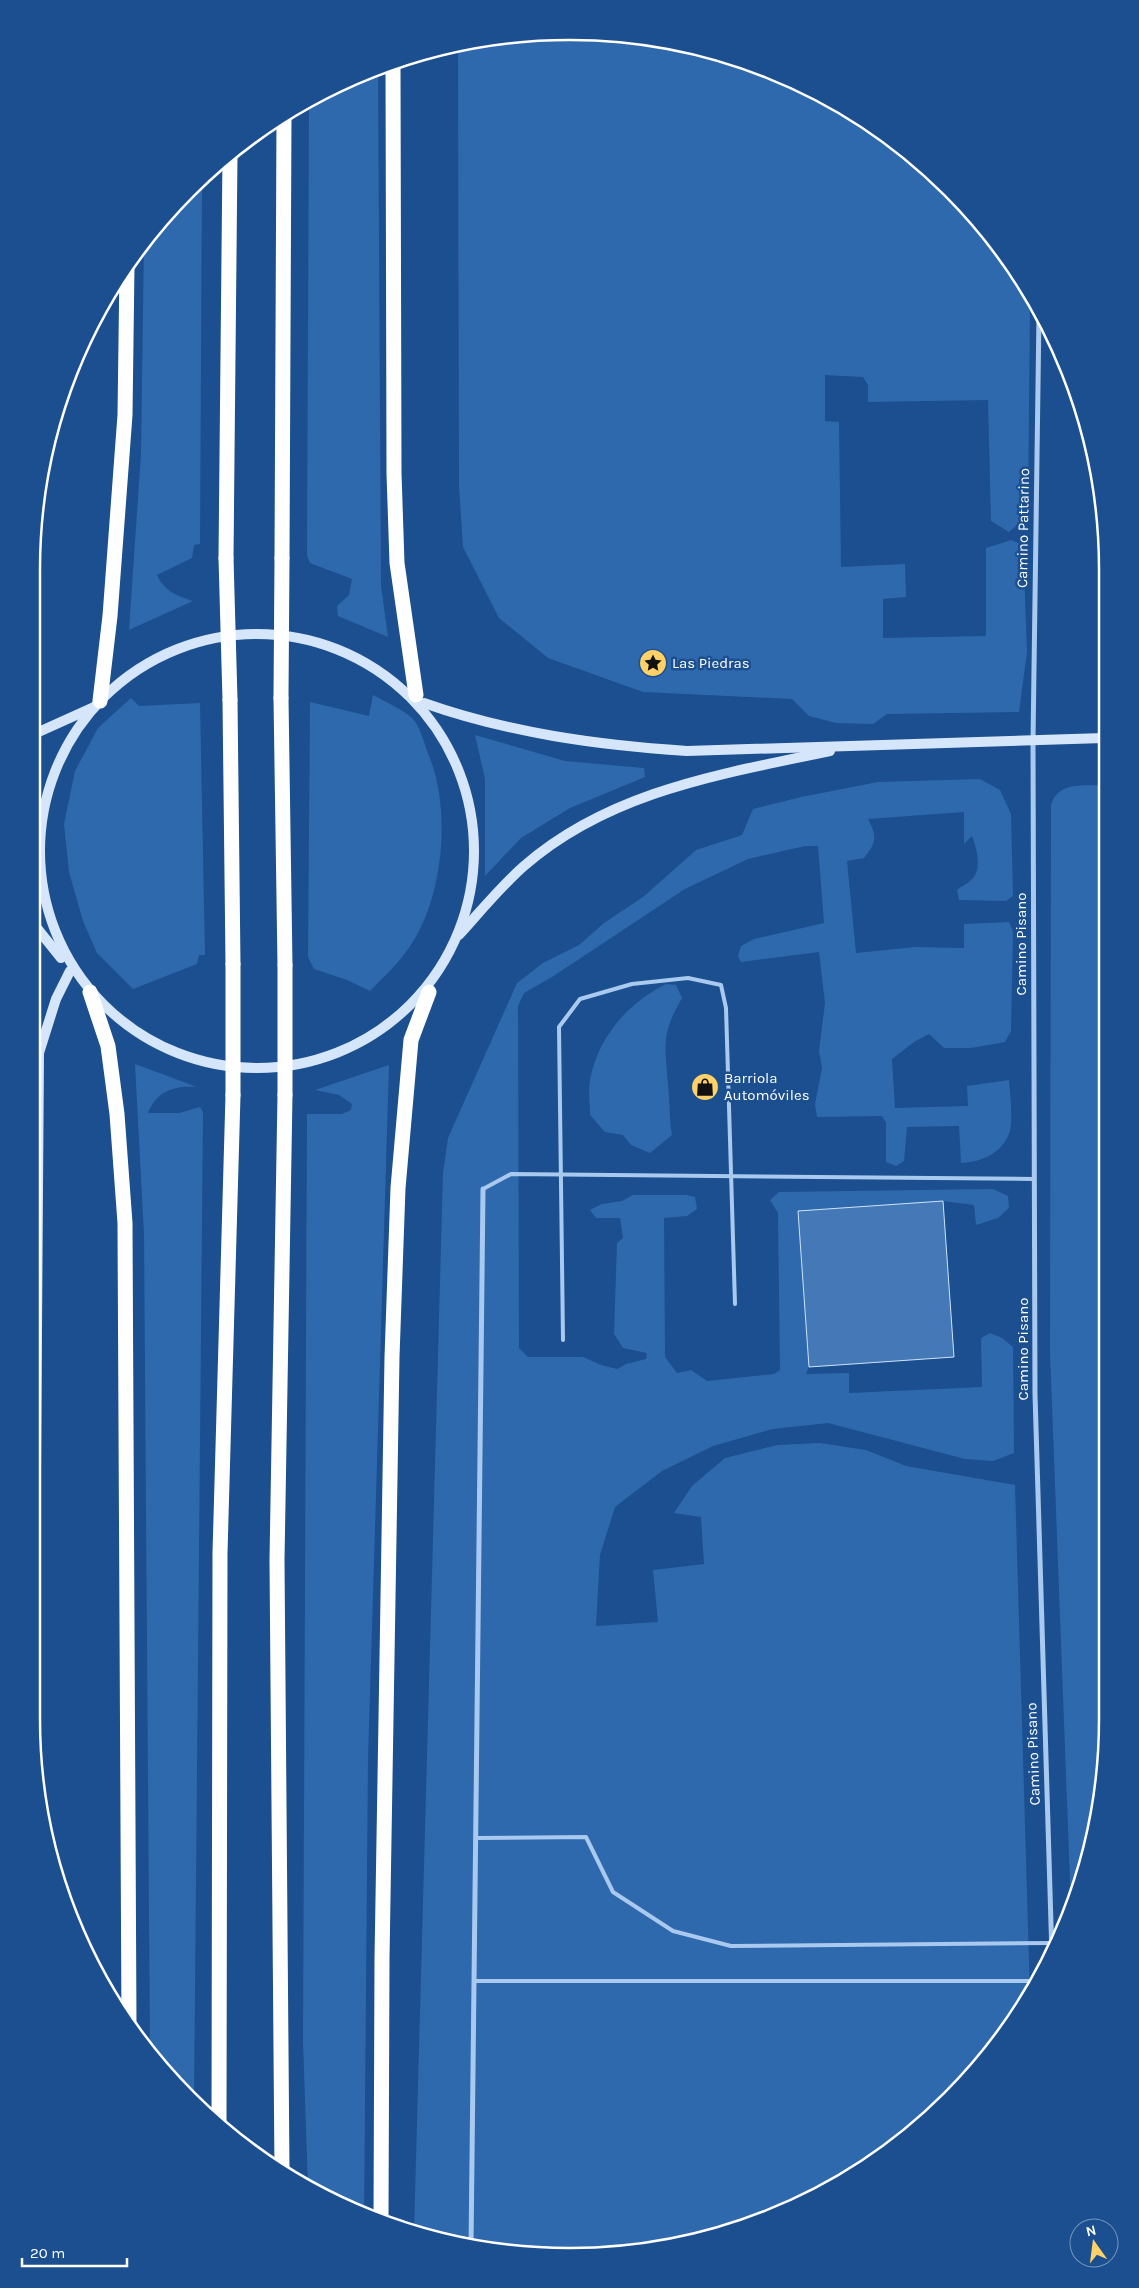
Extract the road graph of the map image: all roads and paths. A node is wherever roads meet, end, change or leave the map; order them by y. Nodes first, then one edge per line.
1 (392, 71) edge
2 (284, 124) edge
3 (230, 163) edge
4 (128, 277) edge
5 (1039, 325) edge
6 (420, 699) junction
7 (98, 704) junction
8 (40, 731) edge
9 (1099, 738) edge
10 (1033, 741) junction
11 (855, 746) junction
12 (40, 932) edge
13 (459, 935) junction
14 (68, 967) junction
15 (90, 992) junction
16 (429, 992) junction
17 (40, 1053) edge
18 (560, 1174) junction
19 (729, 1176) junction
20 (1034, 1179) junction
21 (483, 1189) joint
22 (734, 1304) dead end
23 (562, 1340) dead end
24 (476, 1838) junction
25 (1052, 1936) edge
26 (1049, 1943) edge
27 (474, 1981) junction
28 (1029, 1981) edge
29 (129, 2013) edge
30 (219, 2116) edge
31 (282, 2163) edge
32 (381, 2213) edge
33 (471, 2239) edge

1 - 6 highway
2 - 31 highway, bridge
3 - 30 highway, bridge
4 - 7 highway
5 - 10 street, Camino Pattarino
6 - 7 street
6 - 11 street
6 - 13 street
7 - 8 street
7 - 14 street
9 - 10 street
10 - 11 street
10 - 20 street, Camino Pisano
11 - 13 street
12 - 14 street
13 - 16 street
14 - 15 street
14 - 17 street
15 - 16 street
15 - 29 highway
16 - 32 highway
18 - 19 lane
18 - 19 lane
18 - 21 lane
18 - 23 lane
19 - 20 lane
19 - 22 lane
20 - 25 street, Camino Pisano
21 - 24 street
24 - 26 lane
24 - 27 street
27 - 28 lane
27 - 33 street

